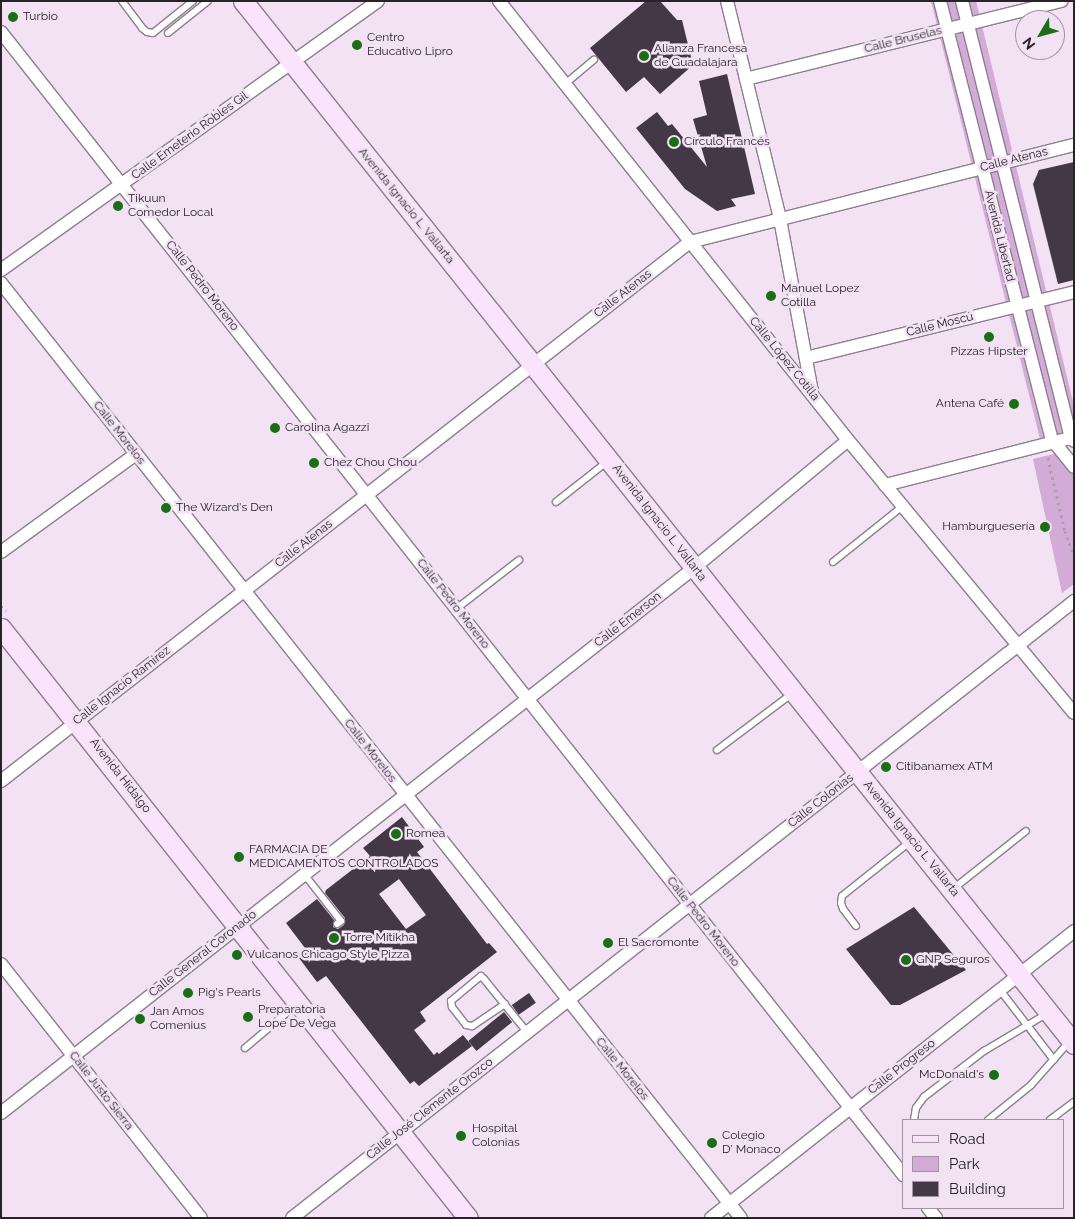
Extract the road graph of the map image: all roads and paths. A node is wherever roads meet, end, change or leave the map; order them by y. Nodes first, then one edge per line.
1 (122, 1) edge
2 (192, 1) edge
3 (208, 1) edge
4 (243, 1) edge
5 (378, 1) edge
6 (499, 1) edge
7 (727, 1) edge
8 (940, 1) edge
9 (962, 1) edge
10 (1061, 1) edge
11 (968, 24) junction
12 (947, 29) junction
13 (1, 32) edge
14 (168, 33) dead end
15 (594, 60) dead end
16 (292, 63) junction
17 (746, 79) junction
18 (565, 84) junction
19 (1074, 146) edge
20 (1003, 163) junction
21 (982, 168) junction
22 (122, 185) junction
23 (780, 219) junction
24 (690, 242) junction
25 (1, 270) edge
26 (1, 283) edge
27 (1074, 292) edge
28 (1037, 301) junction
29 (1016, 306) junction
30 (806, 358) junction
31 (532, 364) junction
32 (812, 396) junction
33 (1073, 438) edge
34 (848, 440) junction
35 (1050, 443) junction
36 (136, 454) junction
37 (610, 461) junction
38 (1074, 467) edge
39 (885, 485) junction
40 (366, 495) junction
41 (556, 502) dead end
42 (903, 506) junction
43 (1, 552) edge
44 (1074, 556) edge
45 (519, 560) dead end
46 (833, 562) dead end
47 (694, 568) junction
48 (244, 591) junction
49 (1074, 601) edge
50 (456, 609) junction
51 (1, 628) edge
52 (1018, 643) junction
53 (794, 692) junction
54 (527, 699) junction
55 (1074, 713) edge
56 (77, 721) junction
57 (717, 750) dead end
58 (857, 772) junction
59 (1, 781) edge
60 (405, 795) junction
61 (1026, 831) dead end
62 (912, 841) junction
63 (304, 874) junction
64 (952, 890) junction
65 (690, 904) junction
66 (337, 924) dead end
67 (238, 926) junction
68 (856, 926) dead end
69 (1074, 932) edge
70 (1, 964) edge
71 (1019, 975) junction
72 (1000, 990) junction
73 (567, 1000) junction
74 (298, 1003) junction
75 (505, 1004) junction
76 (1049, 1013) junction
77 (1027, 1026) junction
78 (527, 1032) junction
79 (1072, 1042) edge
80 (245, 1048) dead end
81 (73, 1056) junction
82 (1054, 1060) junction
83 (1074, 1102) edge
84 (850, 1108) junction
85 (1, 1113) edge
86 (914, 1119) edge
87 (989, 1119) edge
88 (1051, 1119) edge
89 (400, 1132) junction
90 (902, 1173) edge
91 (730, 1204) junction
92 (201, 1218) edge
93 (292, 1218) edge
94 (468, 1218) edge
95 (711, 1218) edge
96 (741, 1218) edge

1 - 2 lane
3 - 14 lane
4 - 16 main road, Avenida Ignacio L. Vallarta
5 - 16 street, Calle Emeterio Robles Gil
6 - 18 street, Calle López Cotilla
7 - 17 street
8 - 12 street, Avenida Libertad
9 - 11 street, Avenida Libertad
10 - 11 street, Calle Bruselas
11 - 12 street, Calle Bruselas
11 - 20 street, Avenida Libertad
12 - 17 street, Calle Bruselas
12 - 21 street, Avenida Libertad
13 - 22 street, Calle Pedro Moreno
15 - 18 lane
16 - 22 street, Calle Emeterio Robles Gil
16 - 31 main road, Avenida Ignacio L. Vallarta
17 - 23 street
18 - 24 street, Calle López Cotilla
19 - 20 street, Calle Atenas
20 - 21 street, Calle Atenas
20 - 28 street, Avenida Libertad
21 - 23 street, Calle Atenas
21 - 29 street, Avenida Libertad
22 - 25 street, Calle Emeterio Robles Gil
22 - 40 street, Calle Pedro Moreno
23 - 24 street, Calle Atenas
23 - 30 street
24 - 31 street, Calle Atenas
24 - 32 street, Calle López Cotilla
26 - 36 street, Calle Morelos
27 - 28 street, Calle Moscú
28 - 29 street, Calle Moscú
28 - 33 street, Avenida Libertad
29 - 30 street, Calle Moscú
29 - 35 street, Avenida Libertad
30 - 32 street
31 - 37 main road, Avenida Ignacio L. Vallarta
31 - 40 street, Calle Atenas
32 - 34 street, Calle López Cotilla
33 - 35 street
34 - 39 street, Calle López Cotilla
34 - 47 street, Calle Emerson
35 - 38 street
35 - 39 street
35 - 44 path
36 - 43 street
36 - 48 street, Calle Morelos
37 - 41 lane
37 - 47 main road, Avenida Ignacio L. Vallarta
39 - 42 street, Calle López Cotilla
40 - 48 street, Calle Atenas
40 - 50 street, Calle Pedro Moreno
42 - 46 lane
42 - 52 street, Calle López Cotilla
45 - 50 lane
47 - 53 main road, Avenida Ignacio L. Vallarta
47 - 54 street, Calle Emerson
48 - 56 street, Calle Ignacio Ramírez
48 - 60 street, Calle Morelos
49 - 52 street, Calle Colonias
50 - 54 street, Calle Pedro Moreno
51 - 56 main road, Avenida Hidalgo
52 - 55 street, Calle López Cotilla
52 - 58 street, Calle Colonias
53 - 57 lane
53 - 58 main road, Avenida Ignacio L. Vallarta
54 - 60 street, Calle Emerson
54 - 65 street, Calle Pedro Moreno
56 - 59 street, Calle Ignacio Ramírez
56 - 67 main road, Avenida Hidalgo
58 - 62 main road, Avenida Ignacio L. Vallarta
58 - 65 street, Calle Colonias
60 - 63 street, Calle General Coronado
60 - 73 street, Calle Morelos
61 - 64 lane
62 - 64 main road, Avenida Ignacio L. Vallarta
62 - 68 lane
63 - 66 lane
63 - 67 street, Calle General Coronado
64 - 71 main road, Avenida Ignacio L. Vallarta
65 - 73 street, Calle Colonias
65 - 84 street, Calle Pedro Moreno
67 - 74 main road, Avenida Hidalgo
67 - 81 street, Calle General Coronado
69 - 71 street, Calle Progreso
70 - 81 street, Calle Justo Sierra
71 - 72 street, Calle Progreso
71 - 76 main road, Avenida Ignacio L. Vallarta
72 - 77 lane
72 - 84 street, Calle Progreso
73 - 78 street, Calle José Clemente Orozco
73 - 91 street, Calle Morelos
74 - 80 lane
74 - 89 main road, Avenida Hidalgo
75 - 75 lane
75 - 78 lane
76 - 77 lane
76 - 79 main road, Avenida Ignacio L. Vallarta
77 - 82 lane
77 - 86 lane
78 - 89 street, Calle José Clemente Orozco
79 - 82 lane
81 - 85 street, Calle General Coronado
81 - 92 street, Calle Justo Sierra
82 - 87 lane
83 - 88 lane
84 - 90 street, Calle Pedro Moreno
84 - 91 street, Calle Progreso
89 - 93 street, Calle José Clemente Orozco
89 - 94 main road
91 - 95 street, Calle Progreso
91 - 96 street, Calle Morelos

